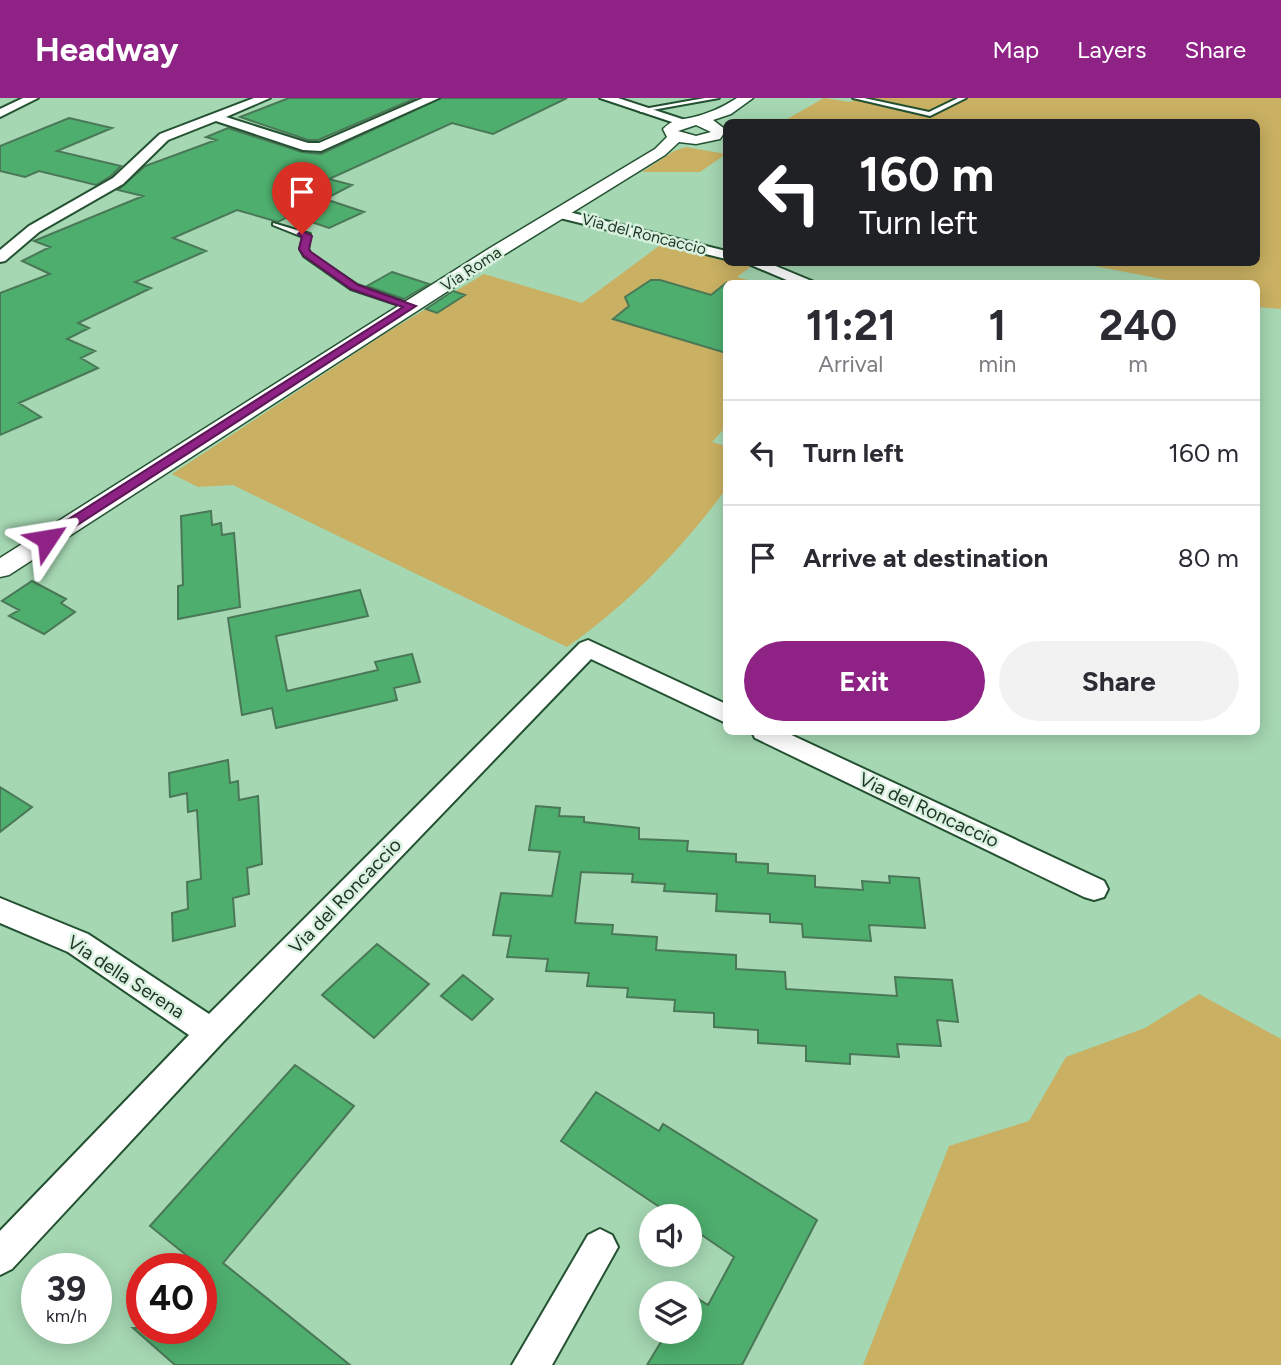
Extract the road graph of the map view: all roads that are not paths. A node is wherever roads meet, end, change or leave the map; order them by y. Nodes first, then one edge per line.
1 (32, 98) edge
2 (264, 98) edge
3 (433, 98) edge
4 (606, 98) edge
5 (716, 98) edge
6 (856, 98) edge
7 (962, 98) edge
8 (742, 99) edge
9 (644, 111) junction
10 (726, 111) junction
11 (0, 113) edge
12 (215, 117) junction
13 (723, 119) edge
14 (723, 120) edge
15 (691, 122) junction
16 (720, 129) junction
17 (673, 132) junction
18 (697, 139) junction
19 (660, 152) junction
20 (561, 214) junction
21 (275, 224) dead end
22 (723, 254) edge
23 (0, 258) edge
24 (761, 266) edge
25 (800, 280) edge
26 (411, 306) junction
27 (0, 569) edge
28 (723, 713) edge
29 (770, 735) edge
30 (1094, 889) dead end
31 (0, 910) edge
32 (211, 1033) junction
33 (600, 1247) dead end
34 (0, 1257) edge
35 (531, 1365) edge

1 - 11 street
2 - 12 street
3 - 12 street
4 - 9 street
5 - 9 lane
6 - 7 lane
8 - 10 street, Via Roma
9 - 15 street
9 - 17 street
10 - 13 street
10 - 15 street, Via Roma
12 - 23 street
14 - 16 street
15 - 16 street
15 - 17 street, Via Roma
16 - 18 street, Via Roma
17 - 18 street
17 - 19 street, Via Roma
18 - 19 street, Via Roma
19 - 20 street, Via Roma
20 - 22 street, Via del Roncaccio
20 - 26 street, Via Roma
21 - 26 lane
24 - 25 street
26 - 27 street, Via Roma
28 - 32 street, Via del Roncaccio
29 - 30 street, Via del Roncaccio
31 - 32 street, Via della Serena
32 - 34 street, Via del Roncaccio
33 - 35 street

